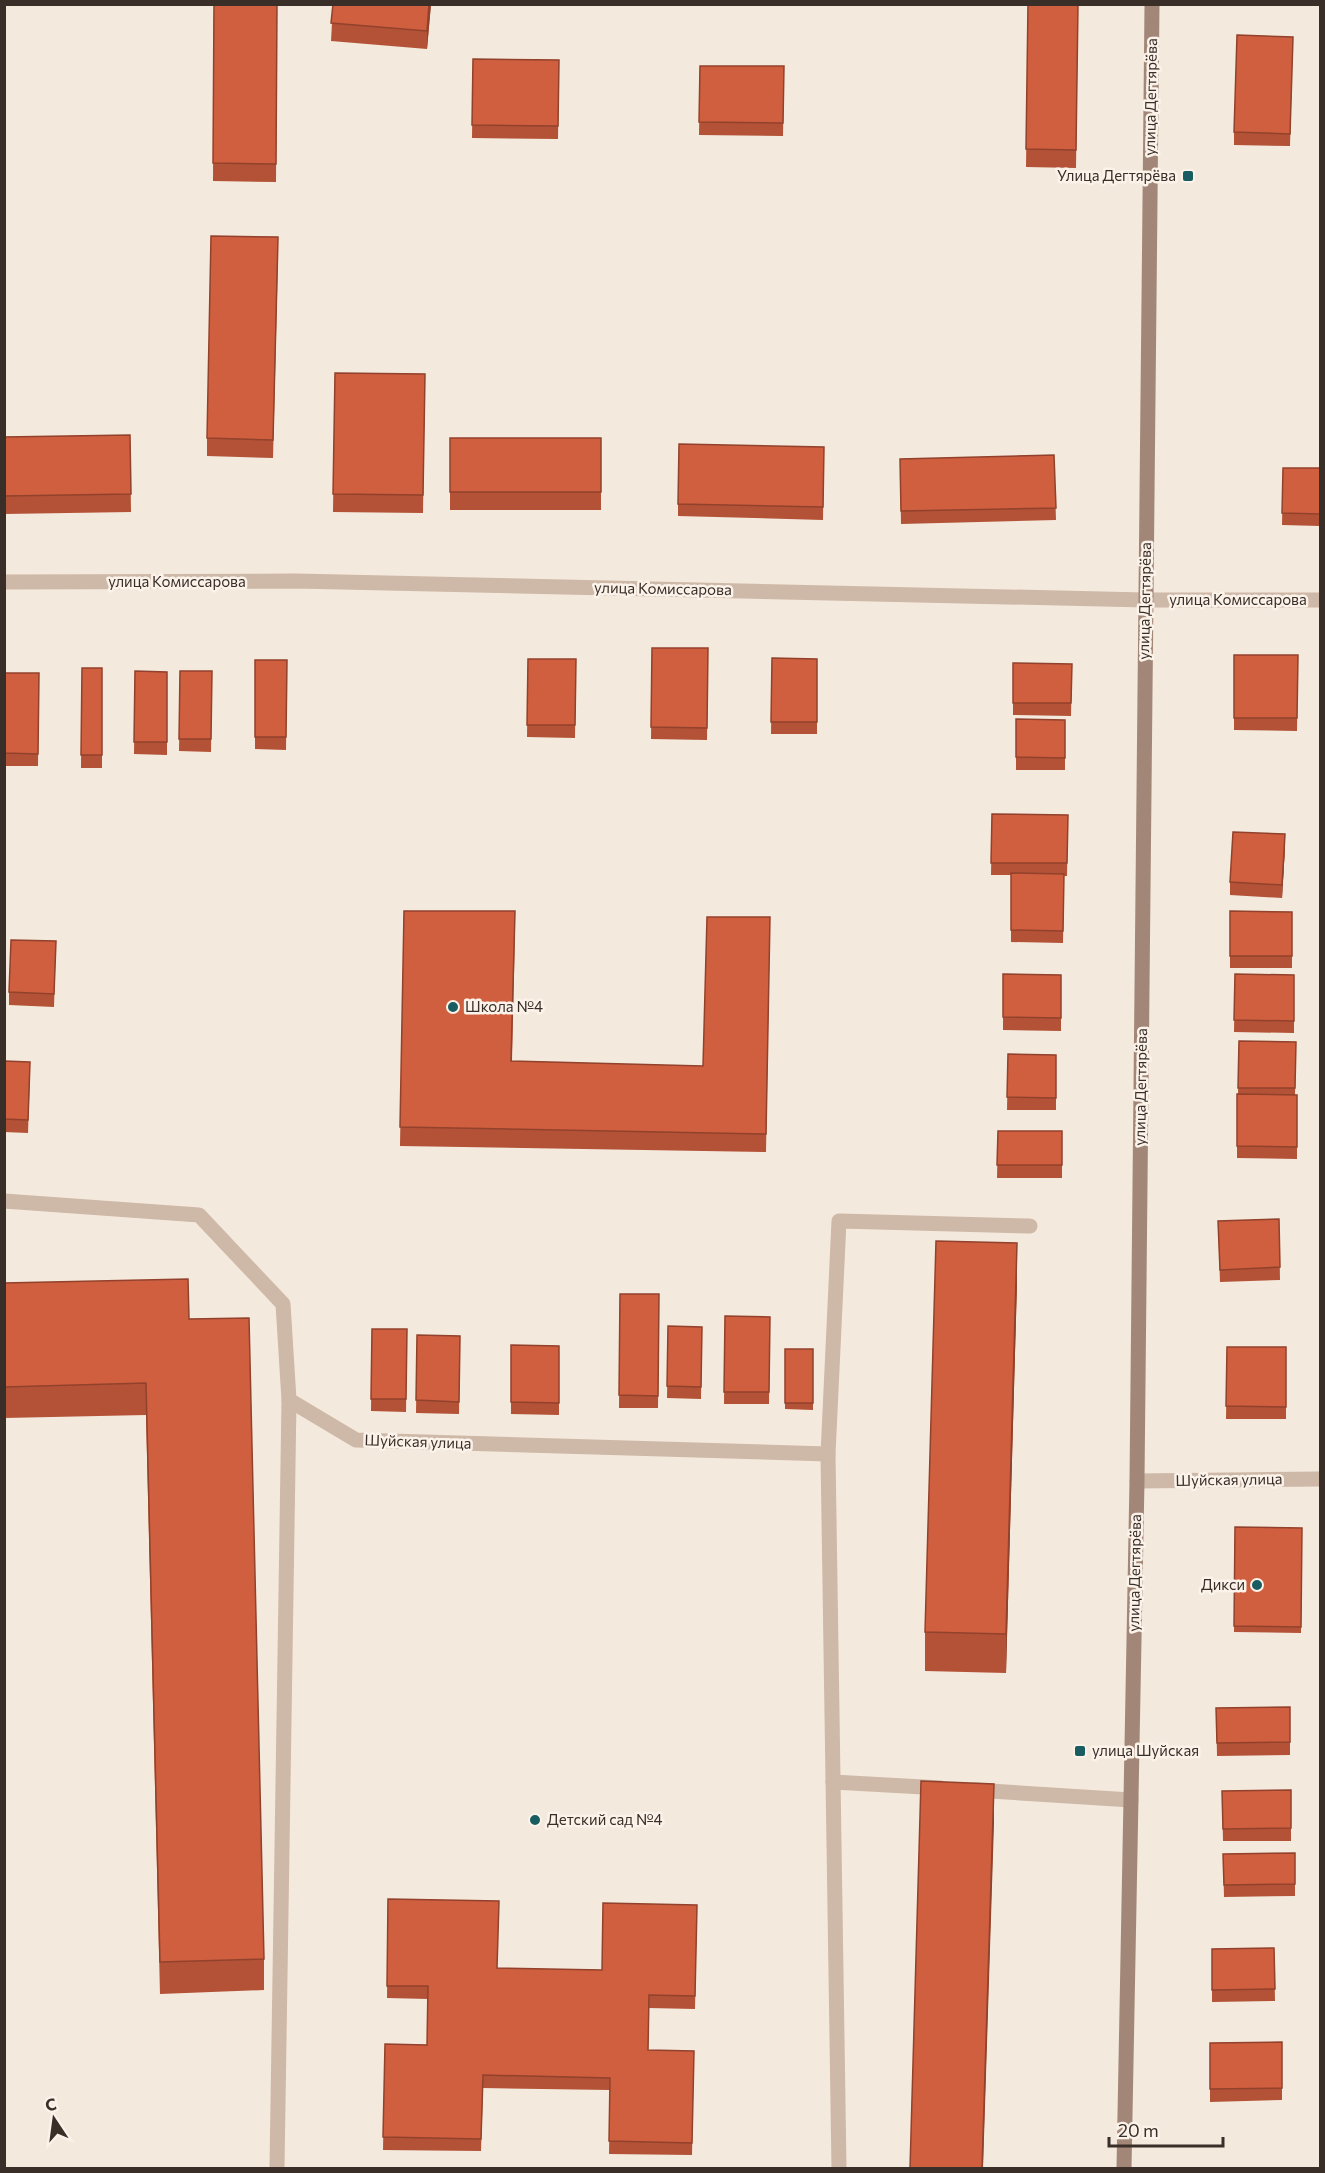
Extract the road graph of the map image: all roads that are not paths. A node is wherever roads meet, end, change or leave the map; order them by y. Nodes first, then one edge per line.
1 (1152, 4) edge
2 (4, 582) edge
3 (1145, 600) junction
4 (1320, 600) edge
5 (4, 1201) edge
6 (1030, 1226) dead end
7 (289, 1400) junction
8 (828, 1454) junction
9 (1320, 1479) edge
10 (1137, 1481) junction
11 (833, 1782) junction
12 (1131, 1800) junction
13 (277, 2169) edge
14 (839, 2169) edge
15 (1124, 2169) edge

1 - 3 main road, улица Дегтярёва
2 - 3 street, улица Комиссарова
3 - 4 street, улица Комиссарова
3 - 10 main road, улица Дегтярёва
5 - 7 street
6 - 8 street
7 - 8 street, Шуйская улица
7 - 13 street
8 - 11 street
9 - 10 street, Шуйская улица
10 - 12 main road, улица Дегтярёва
11 - 12 street
11 - 14 street
12 - 15 main road, улица Дегтярёва

